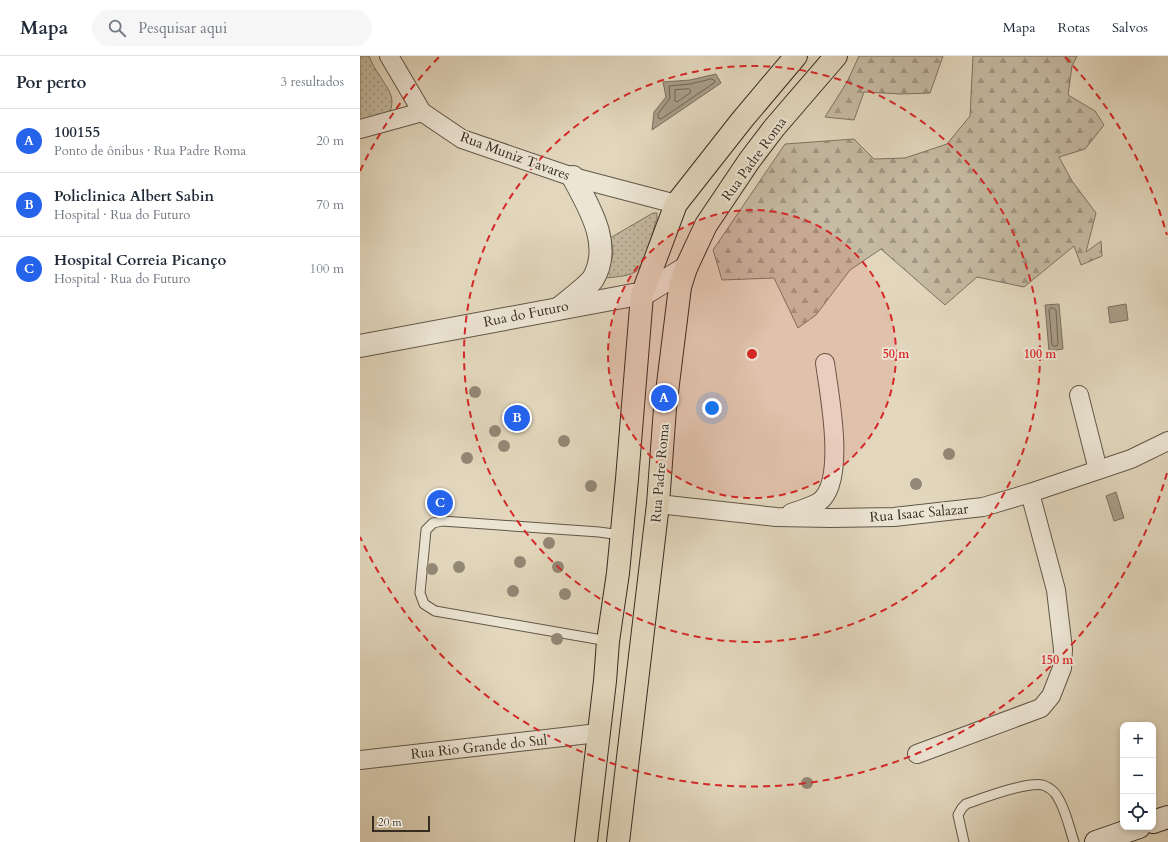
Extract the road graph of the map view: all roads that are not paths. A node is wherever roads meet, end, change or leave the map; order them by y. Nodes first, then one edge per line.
1 (389, 56) edge
2 (796, 56) edge
3 (836, 56) edge
4 (422, 112) junction
5 (360, 128) edge
6 (573, 177) junction
7 (676, 204) junction
8 (686, 268) junction
9 (642, 295) junction
10 (560, 308) junction
11 (360, 346) edge
12 (825, 363) dead end
13 (1079, 395) dead end
14 (1168, 440) edge
15 (1098, 470) junction
16 (1030, 494) junction
17 (658, 504) junction
18 (776, 517) junction
19 (621, 535) junction
20 (608, 641) junction
21 (598, 734) junction
22 (917, 754) dead end
23 (360, 760) edge
24 (1168, 817) edge
25 (1156, 821) edge
26 (1130, 830) edge
27 (586, 842) edge
28 (618, 842) edge
29 (964, 842) edge
30 (1074, 842) edge
31 (1096, 842) edge

1 - 4 street, Rua Muniz Tavares
2 - 7 main road
3 - 8 main road, Rua Padre Roma
4 - 5 street
4 - 6 street, Rua Muniz Tavares
6 - 7 street, Rua Muniz Tavares
6 - 10 street
7 - 9 main road
8 - 9 street, Rua do Futuro
8 - 17 main road, Rua Padre Roma
9 - 10 street, Rua do Futuro
9 - 19 main road
10 - 11 street, Rua do Futuro
12 - 18 street
13 - 15 street
14 - 15 street, Rua Isaac Salazar
15 - 16 street, Rua Isaac Salazar
16 - 18 street, Rua Isaac Salazar
16 - 22 street
17 - 18 street, Rua Isaac Salazar
17 - 28 main road, Rua Padre Roma
19 - 20 main road
19 - 20 lane
20 - 21 main road
21 - 23 street, Rua Rio Grande do Sul
21 - 27 main road
24 - 25 street
26 - 31 street
29 - 30 lane

